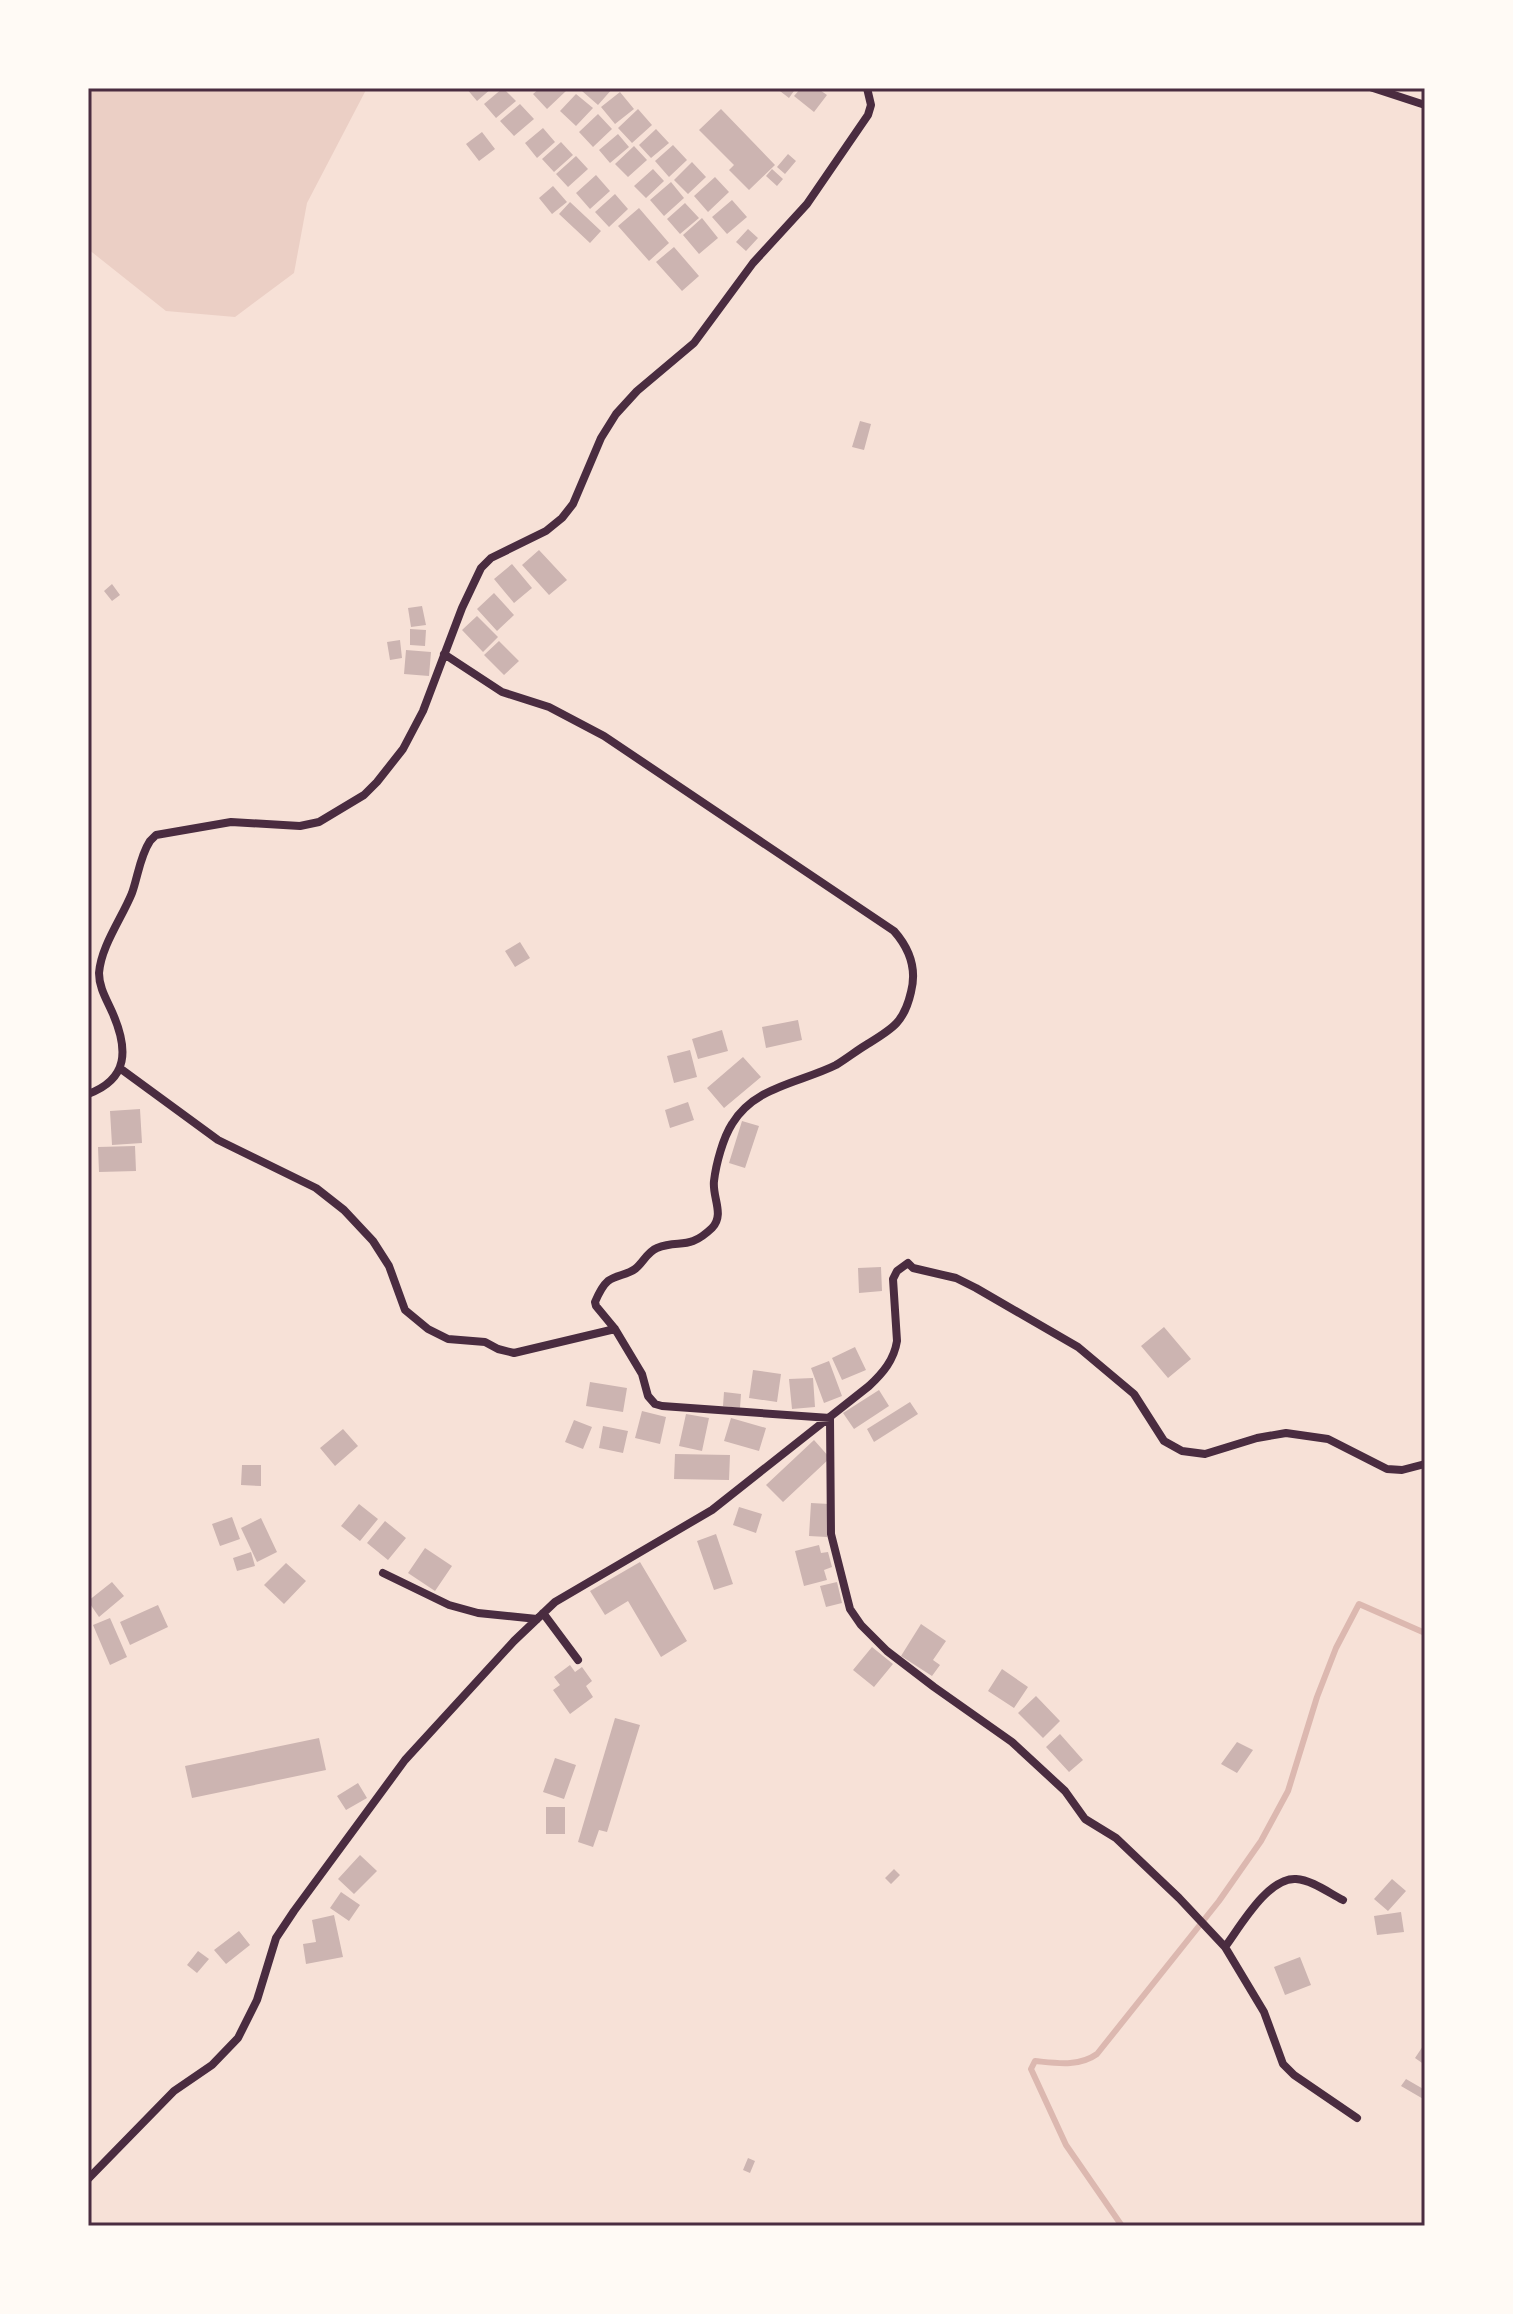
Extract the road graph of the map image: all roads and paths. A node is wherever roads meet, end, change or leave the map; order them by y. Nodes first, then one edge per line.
1 (867, 88) edge
2 (1373, 88) edge
3 (1425, 105) edge
4 (444, 654) junction
5 (121, 1069) junction
6 (88, 1094) edge
7 (615, 1329) junction
8 (830, 1418) junction
9 (1425, 1464) edge
10 (383, 1573) dead end
11 (540, 1616) junction
12 (578, 1660) dead end
13 (1343, 1900) dead end
14 (1225, 1947) junction
15 (1357, 2118) dead end
16 (88, 2179) edge

1 - 4 street
2 - 3 street
4 - 5 street
4 - 7 street
5 - 6 street
5 - 7 street
7 - 8 street
8 - 9 street
8 - 11 street
8 - 14 street
10 - 11 street
11 - 12 street
11 - 16 street
13 - 14 street
14 - 15 street

